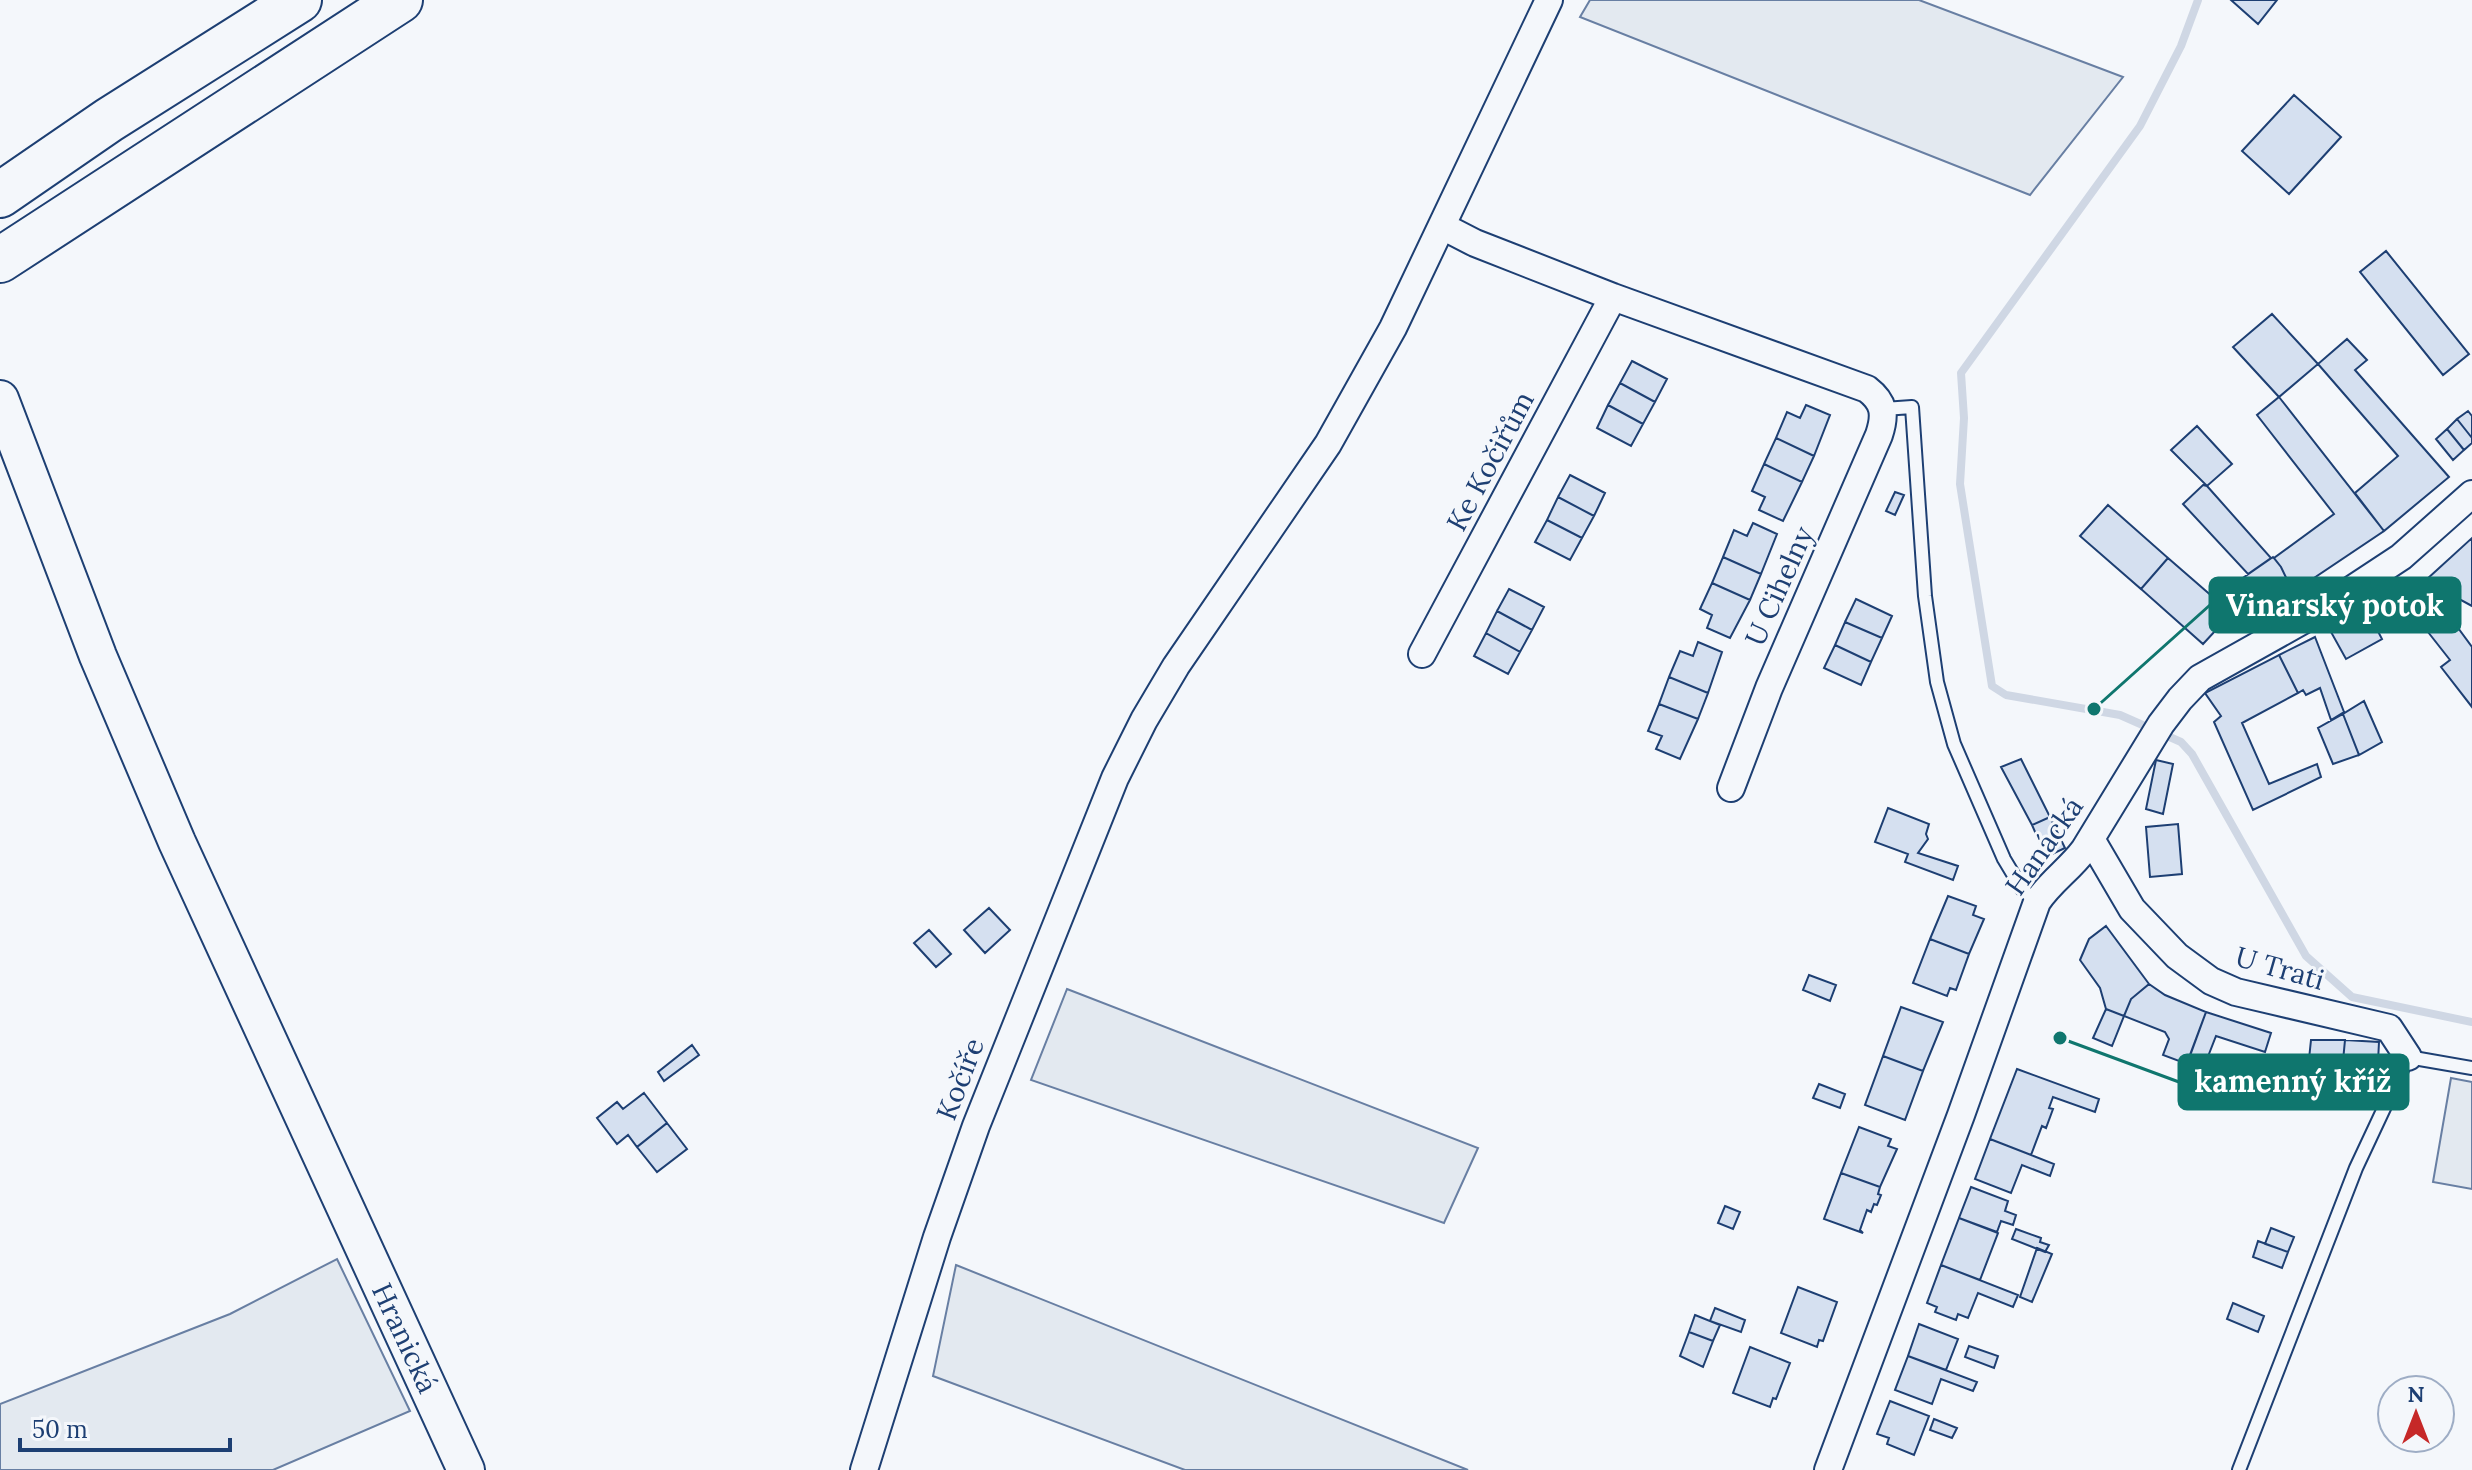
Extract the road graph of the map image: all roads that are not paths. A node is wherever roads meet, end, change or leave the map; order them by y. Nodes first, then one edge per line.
1 (299, 0) edge
2 (400, 0) edge
3 (1549, 0) edge
4 (0, 195) edge
5 (1442, 226) junction
6 (0, 260) edge
7 (1613, 297) junction
8 (0, 399) edge
9 (1884, 409) junction
10 (2472, 494) edge
11 (1422, 654) dead end
12 (1731, 788) dead end
13 (2091, 839) junction
14 (2037, 902) junction
15 (2408, 1057) junction
16 (2472, 1068) edge
17 (466, 1470) edge
18 (864, 1470) edge
19 (1828, 1470) edge
20 (2239, 1470) edge

1 - 4 highway
2 - 6 highway
3 - 5 street, Kočíře
5 - 7 street
5 - 18 street, Kočíře
7 - 9 street
7 - 11 street, Ke Kočiřům
8 - 17 main road, Hranická
9 - 12 street, U Cihelny
9 - 14 lane
10 - 13 street, Hanácká
13 - 14 street, Hanácká
13 - 15 street, U Trati
14 - 19 street, Hanácká
15 - 16 lane
15 - 20 lane

